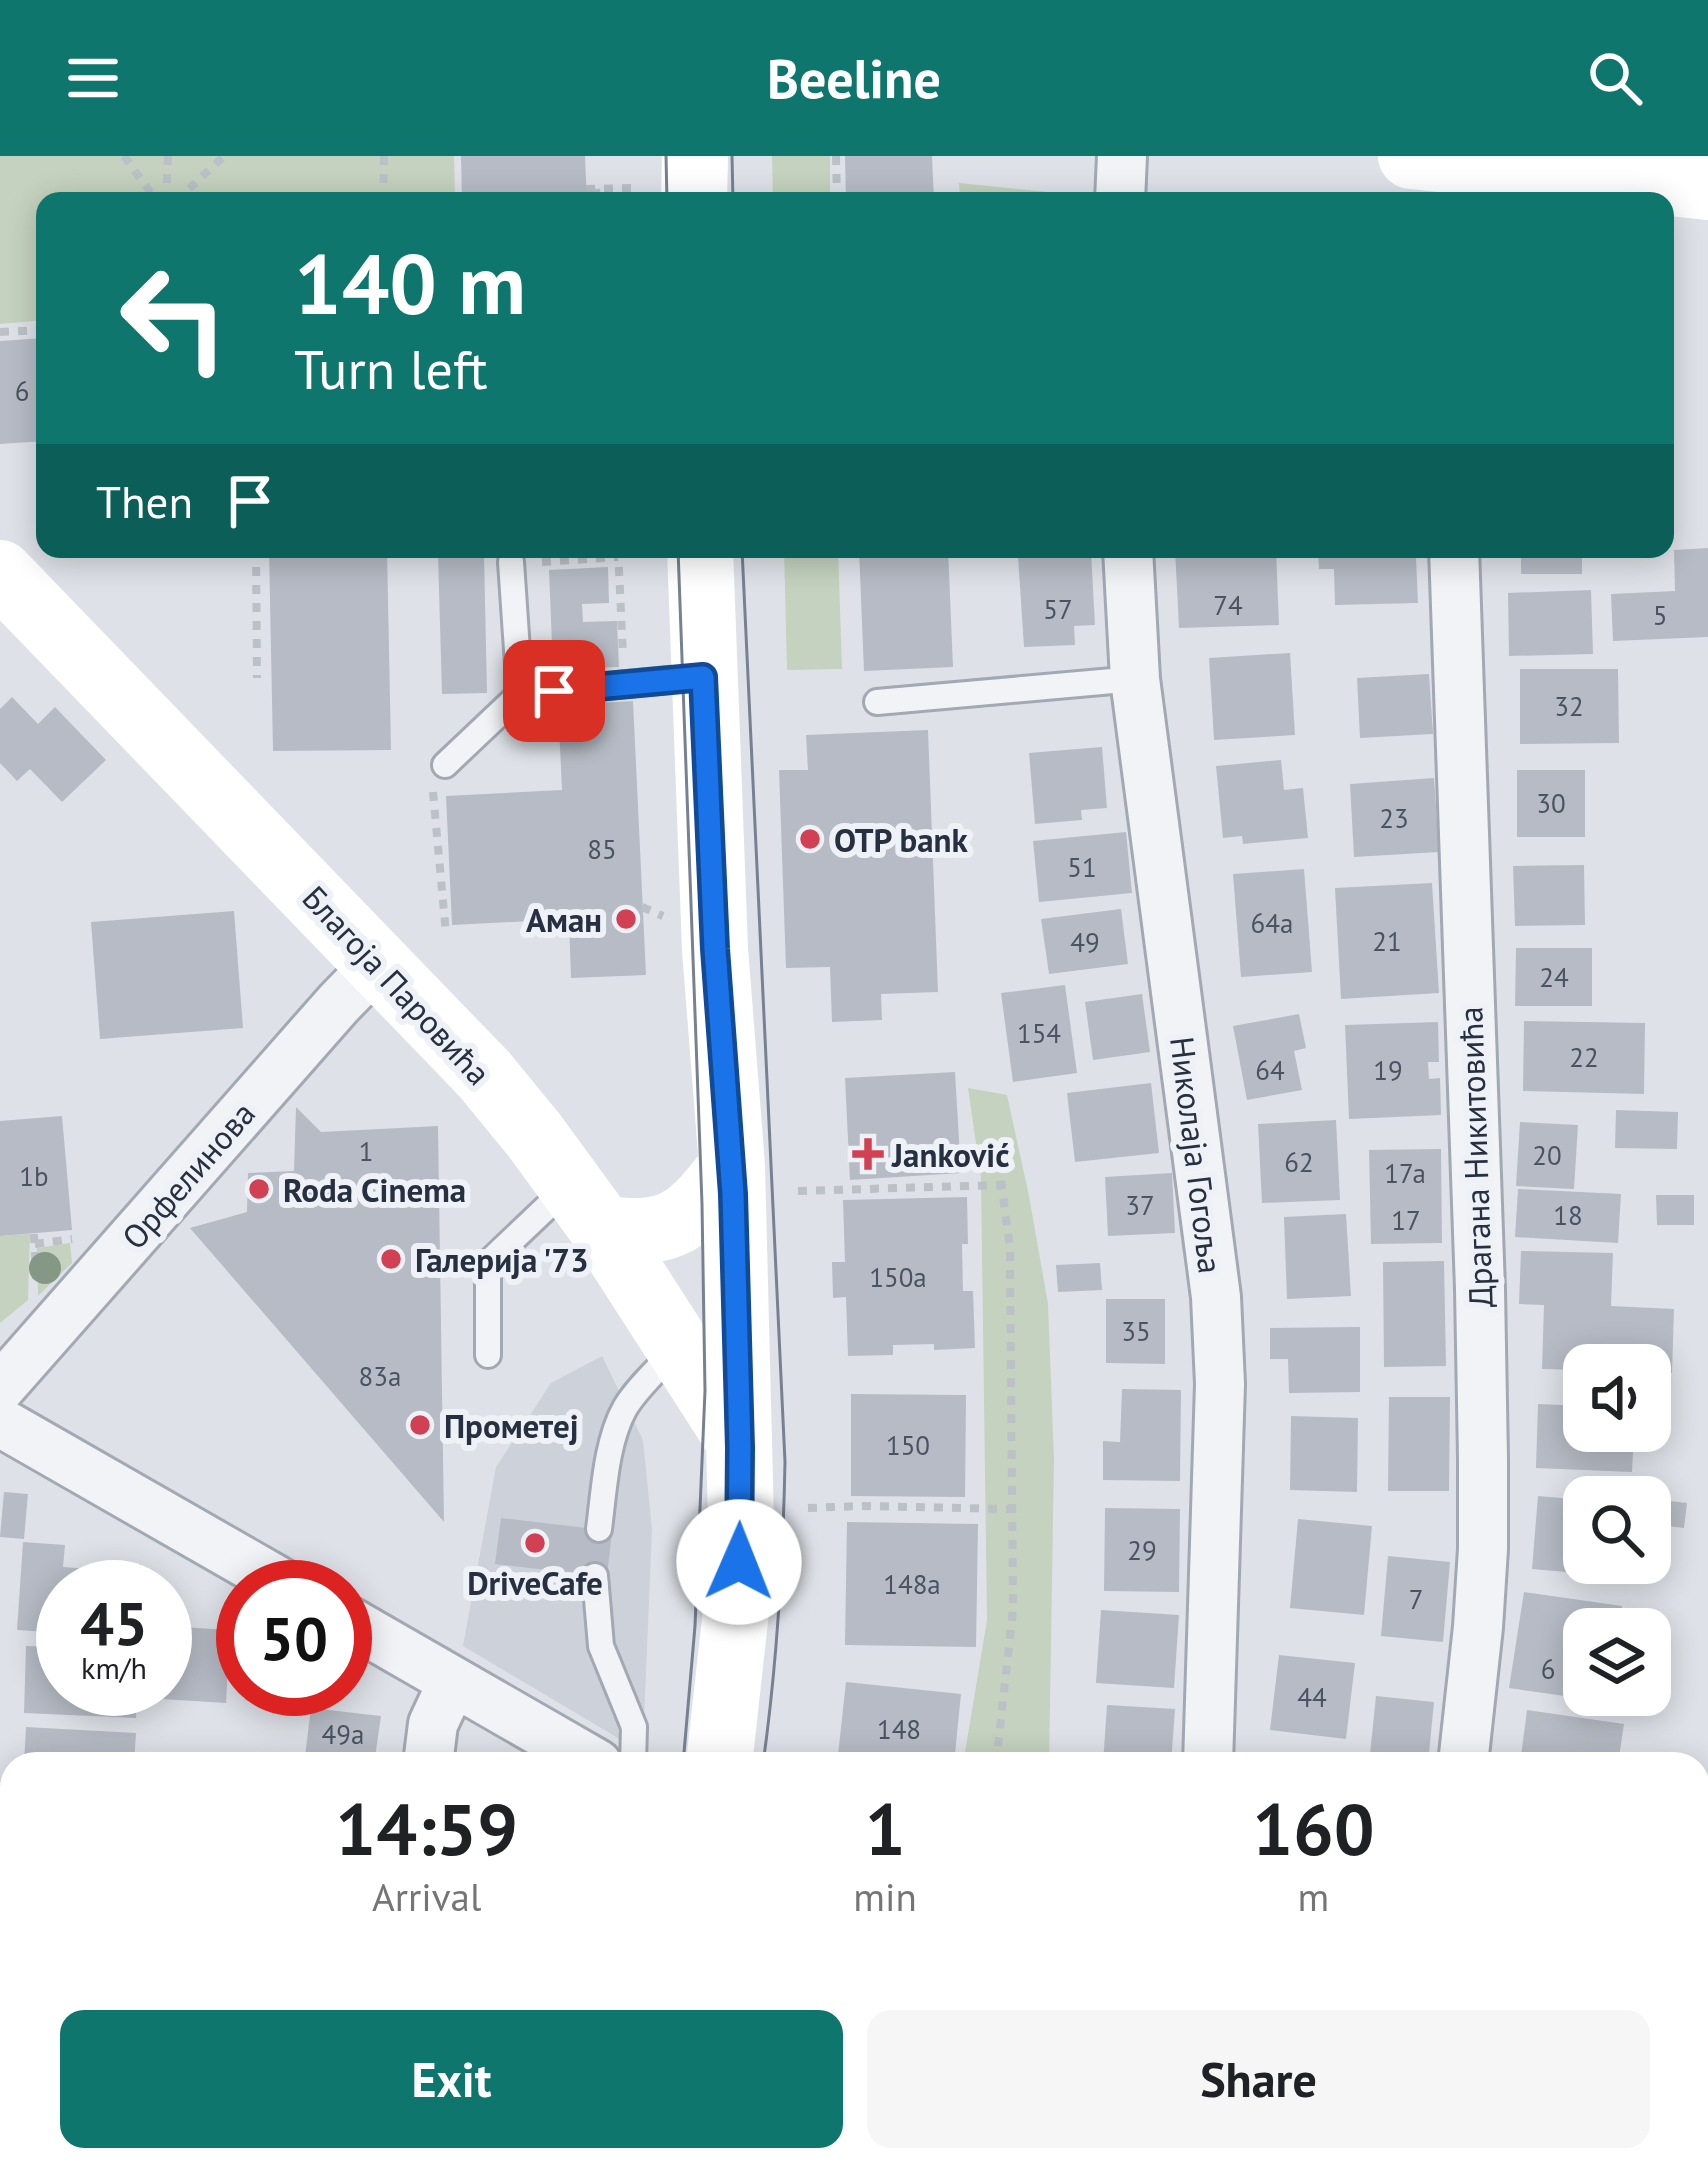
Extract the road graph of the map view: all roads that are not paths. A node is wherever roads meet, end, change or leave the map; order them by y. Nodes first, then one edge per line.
1 (695, 156) edge
2 (1122, 156) edge
3 (1434, 172) edge
4 (1708, 187) edge
5 (667, 192) edge
6 (1120, 192) edge
7 (700, 558) edge
8 (1128, 558) edge
9 (1454, 558) edge
10 (511, 562) dead end
11 (0, 573) edge
12 (703, 677) junction
13 (1135, 679) junction
14 (520, 694) junction
15 (878, 702) dead end
16 (445, 765) dead end
17 (377, 964) junction
18 (732, 1166) junction
19 (586, 1206) junction
20 (677, 1348) junction
21 (488, 1355) dead end
22 (0, 1388) edge
23 (0, 1422) edge
24 (739, 1442) junction
25 (599, 1529) dead end
26 (241, 1560) edge
27 (595, 1576) dead end
28 (372, 1634) edge
29 (453, 1681) junction
30 (430, 1752) edge
31 (576, 1752) edge
32 (633, 1752) edge
33 (720, 1752) edge
34 (1208, 1752) edge
35 (1464, 1752) edge

1 - 5 main road
2 - 6 street
3 - 4 main road
7 - 12 main road
8 - 13 street, Николаја Гогоља
9 - 35 street, Драгана Никитовића
10 - 14 lane
11 - 17 main road, Благоја Паровића
12 - 14 lane
12 - 18 main road
13 - 15 lane
13 - 34 street, Николаја Гогоља
14 - 16 lane
17 - 19 main road, Благоја Паровића
17 - 22 street, Орфелинова
18 - 19 main road
18 - 24 main road
19 - 20 main road, Благоја Паровића
19 - 21 lane
20 - 24 main road, Благоја Паровића
20 - 25 lane
23 - 26 street
24 - 33 main road
27 - 32 lane
28 - 29 street
29 - 30 street
29 - 31 street

